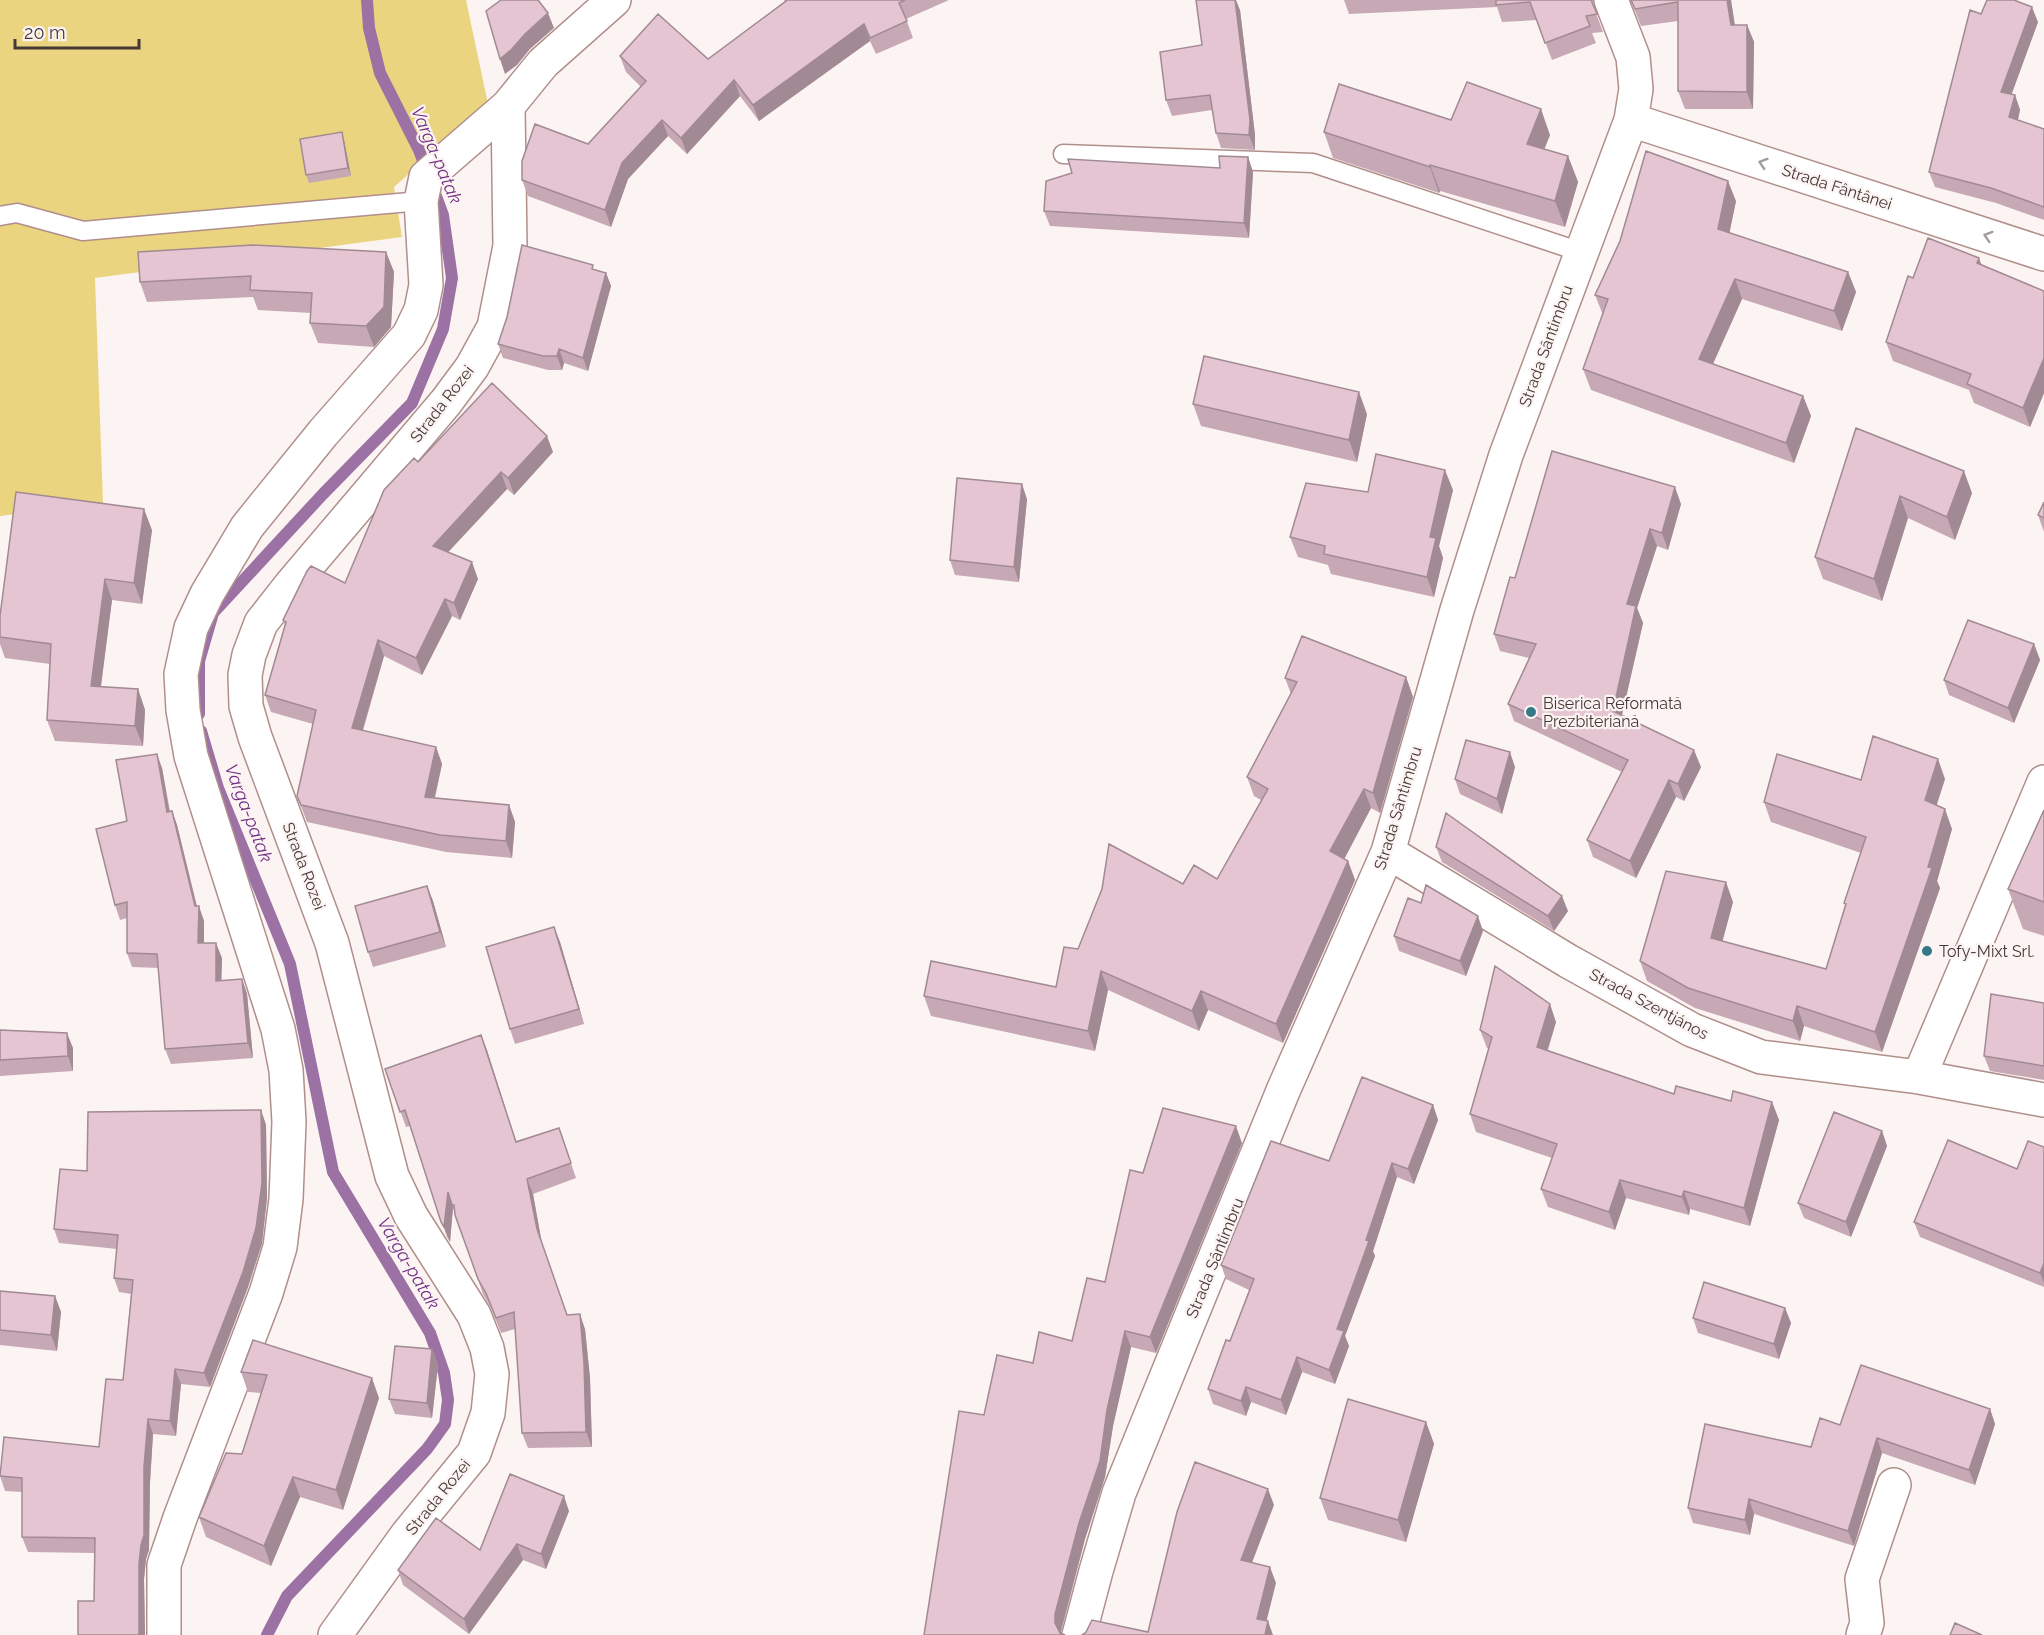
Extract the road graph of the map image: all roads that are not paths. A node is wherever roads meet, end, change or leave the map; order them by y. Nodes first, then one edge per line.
1 (614, 0) edge
2 (1611, 0) edge
3 (508, 106) junction
4 (1631, 120) junction
5 (1063, 154) dead end
6 (424, 189) junction
7 (0, 216) edge
8 (1581, 252) junction
9 (2044, 254) edge
10 (2044, 782) edge
11 (1388, 852) junction
12 (1919, 1077) junction
13 (2044, 1100) edge
14 (1894, 1485) dead end
15 (164, 1635) edge
16 (335, 1635) edge
17 (1079, 1635) edge
18 (1863, 1635) edge

1 - 3 street
2 - 4 street, Strada Sântimbru
3 - 6 street
3 - 16 street, Strada Rozei
4 - 8 street, Strada Sântimbru
9 -> 4 street, Strada Fântânei
5 - 8 lane
6 - 7 lane
6 - 15 street
8 - 11 street, Strada Sântimbru
10 - 12 street
11 - 12 street, Strada Szentjános
11 - 17 street, Strada Sântimbru
12 - 13 street, Strada Szentjános
14 - 18 street

